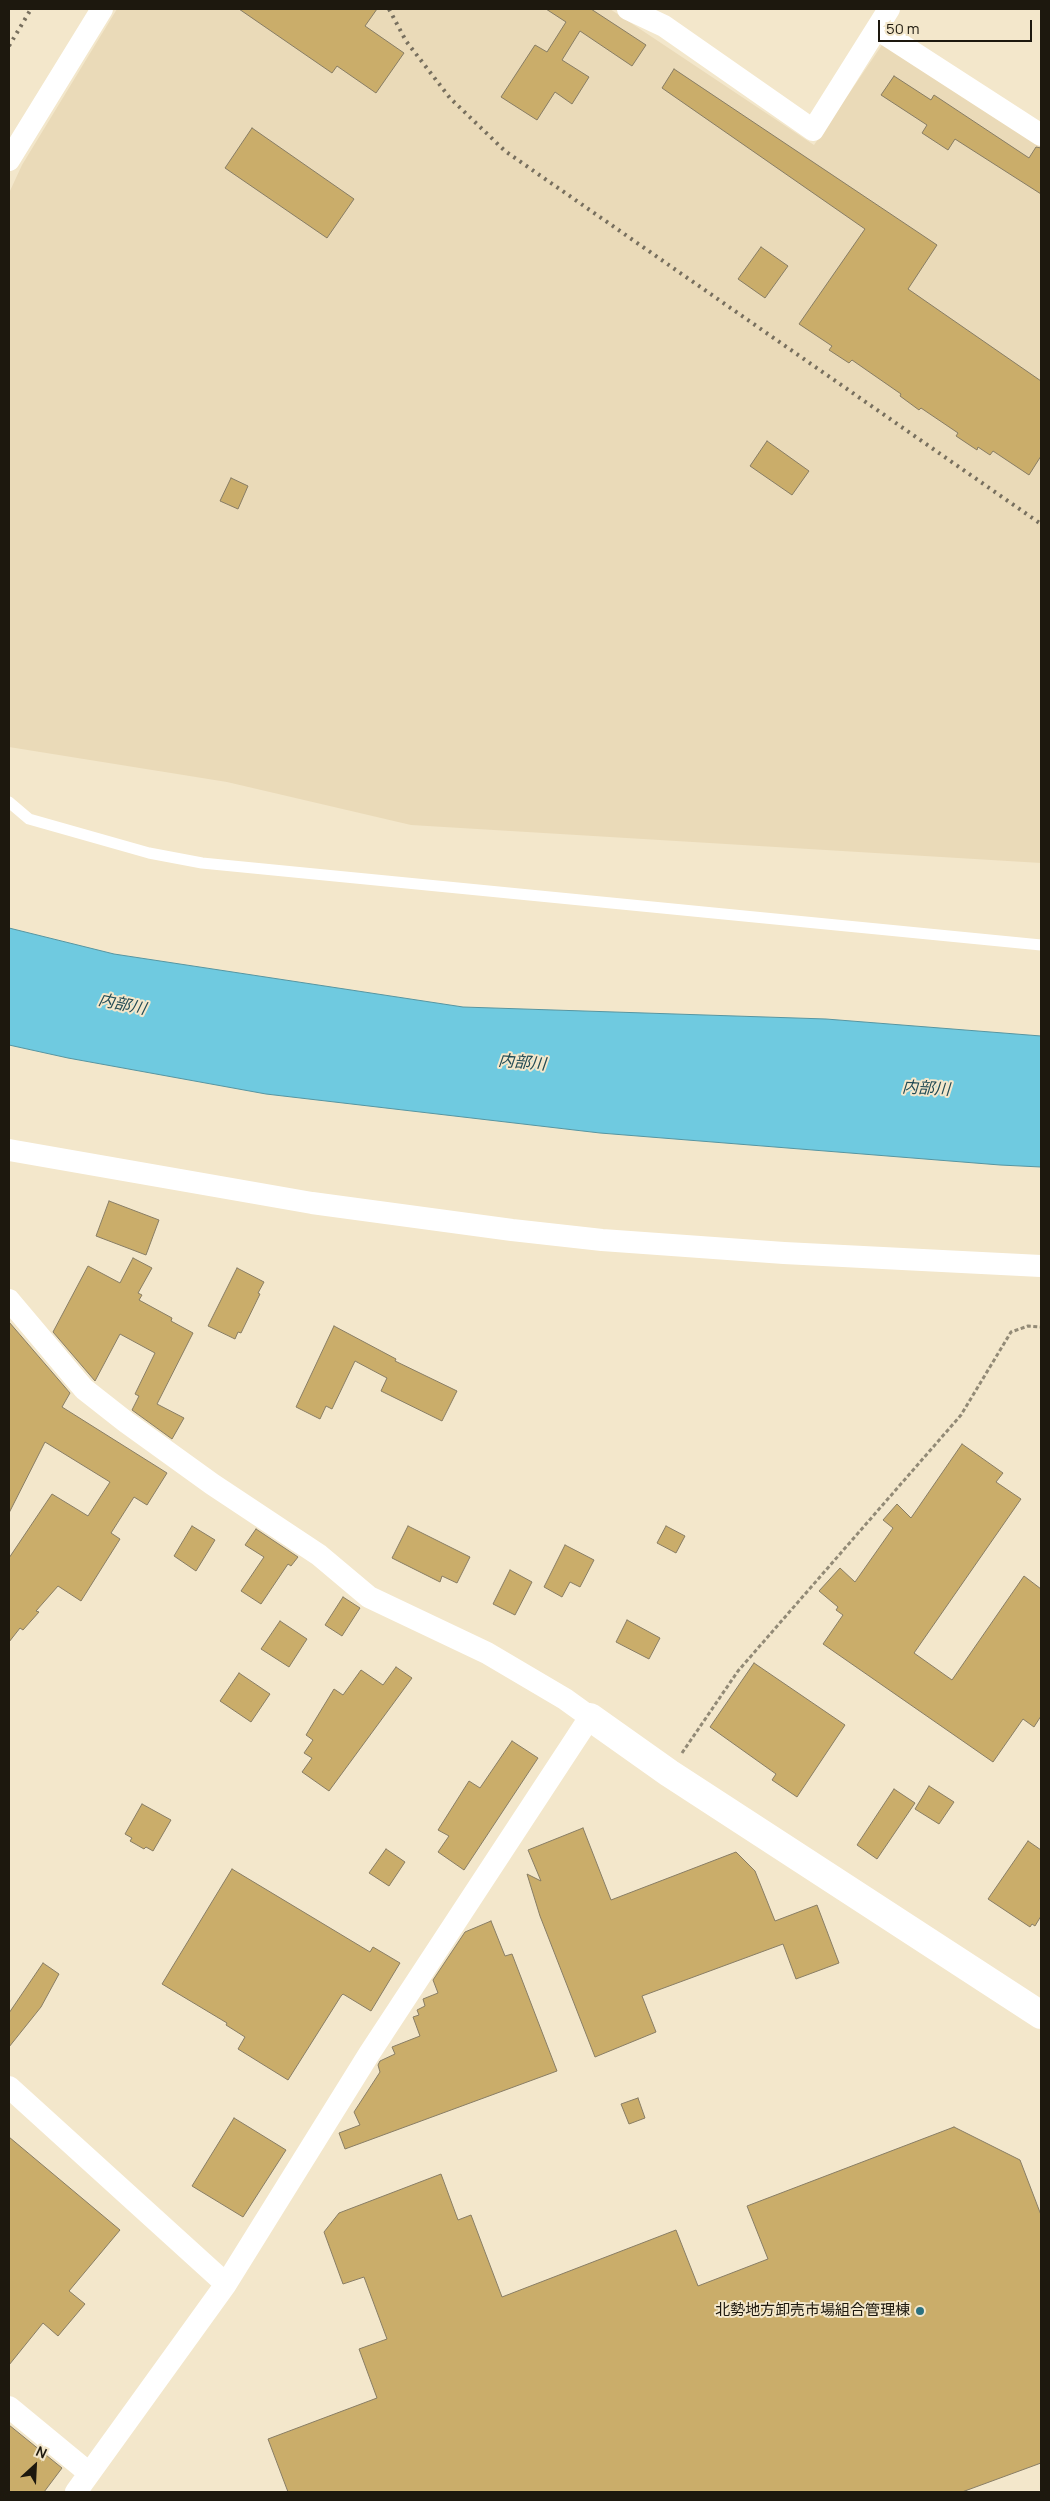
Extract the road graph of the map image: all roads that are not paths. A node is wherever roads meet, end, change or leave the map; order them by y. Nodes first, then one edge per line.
1 (102, 9) edge
2 (628, 9) edge
3 (889, 9) edge
4 (877, 29) junction
5 (1041, 135) edge
6 (9, 160) edge
7 (9, 802) edge
8 (1041, 945) edge
9 (9, 1150) edge
10 (1041, 1266) edge
11 (9, 1300) edge
12 (590, 1718) junction
13 (1041, 2015) edge
14 (9, 2087) edge
15 (226, 2284) junction
16 (9, 2407) edge
17 (89, 2473) junction
18 (76, 2492) edge

1 - 6 street
2 - 4 street
3 - 4 street
4 - 5 street
7 - 8 lane
9 - 10 street
11 - 12 street
12 - 13 street
12 - 15 street
14 - 15 street
15 - 17 street
16 - 17 street
17 - 18 street

